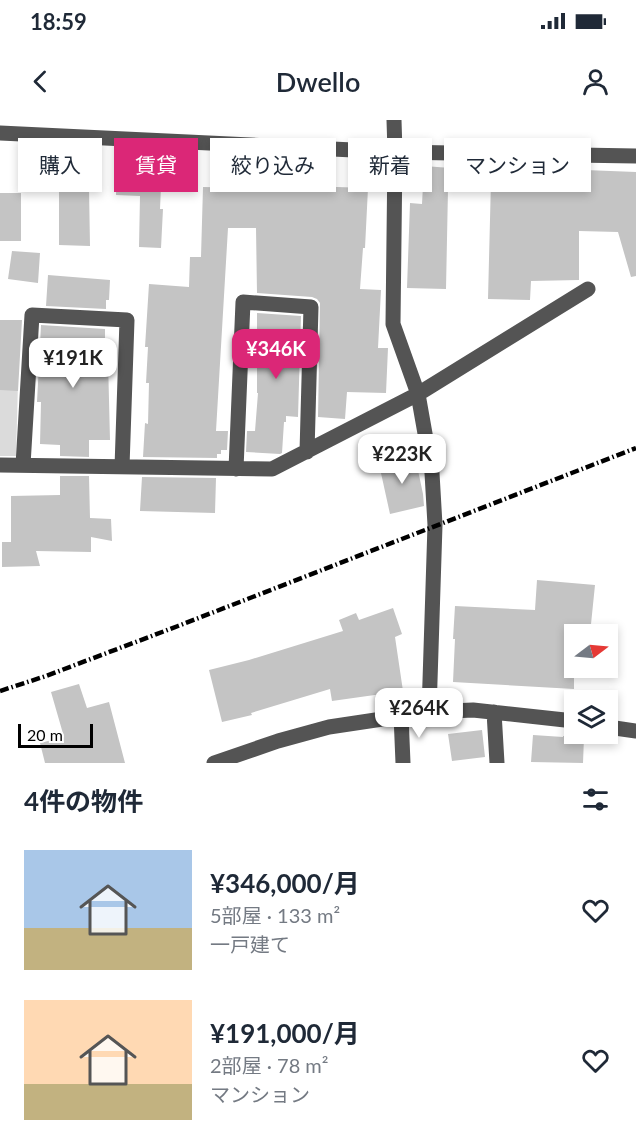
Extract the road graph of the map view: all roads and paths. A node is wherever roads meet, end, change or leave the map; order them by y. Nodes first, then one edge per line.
1 (394, 120) edge
2 (0, 133) edge
3 (395, 138) edge
4 (348, 150) edge
5 (432, 153) edge
6 (636, 156) edge
7 (395, 192) edge
8 (588, 289) dead end
9 (418, 394) junction
10 (307, 452) junction
11 (0, 465) edge
12 (23, 465) junction
13 (122, 467) junction
14 (236, 469) junction
15 (429, 712) junction
16 (494, 712) junction
17 (401, 716) junction
18 (564, 720) edge
19 (618, 728) edge
20 (636, 731) edge
21 (214, 763) edge
22 (403, 763) edge
23 (497, 763) edge

1 - 3 street
2 - 4 street
5 - 6 street
7 - 9 street
8 - 9 street
9 - 10 street
9 - 15 street
10 - 14 street
10 - 14 street
11 - 12 street
12 - 13 street
12 - 13 street
13 - 14 street
15 - 16 street
15 - 17 street
16 - 18 street
16 - 23 street
17 - 21 street
17 - 22 street
19 - 20 street

